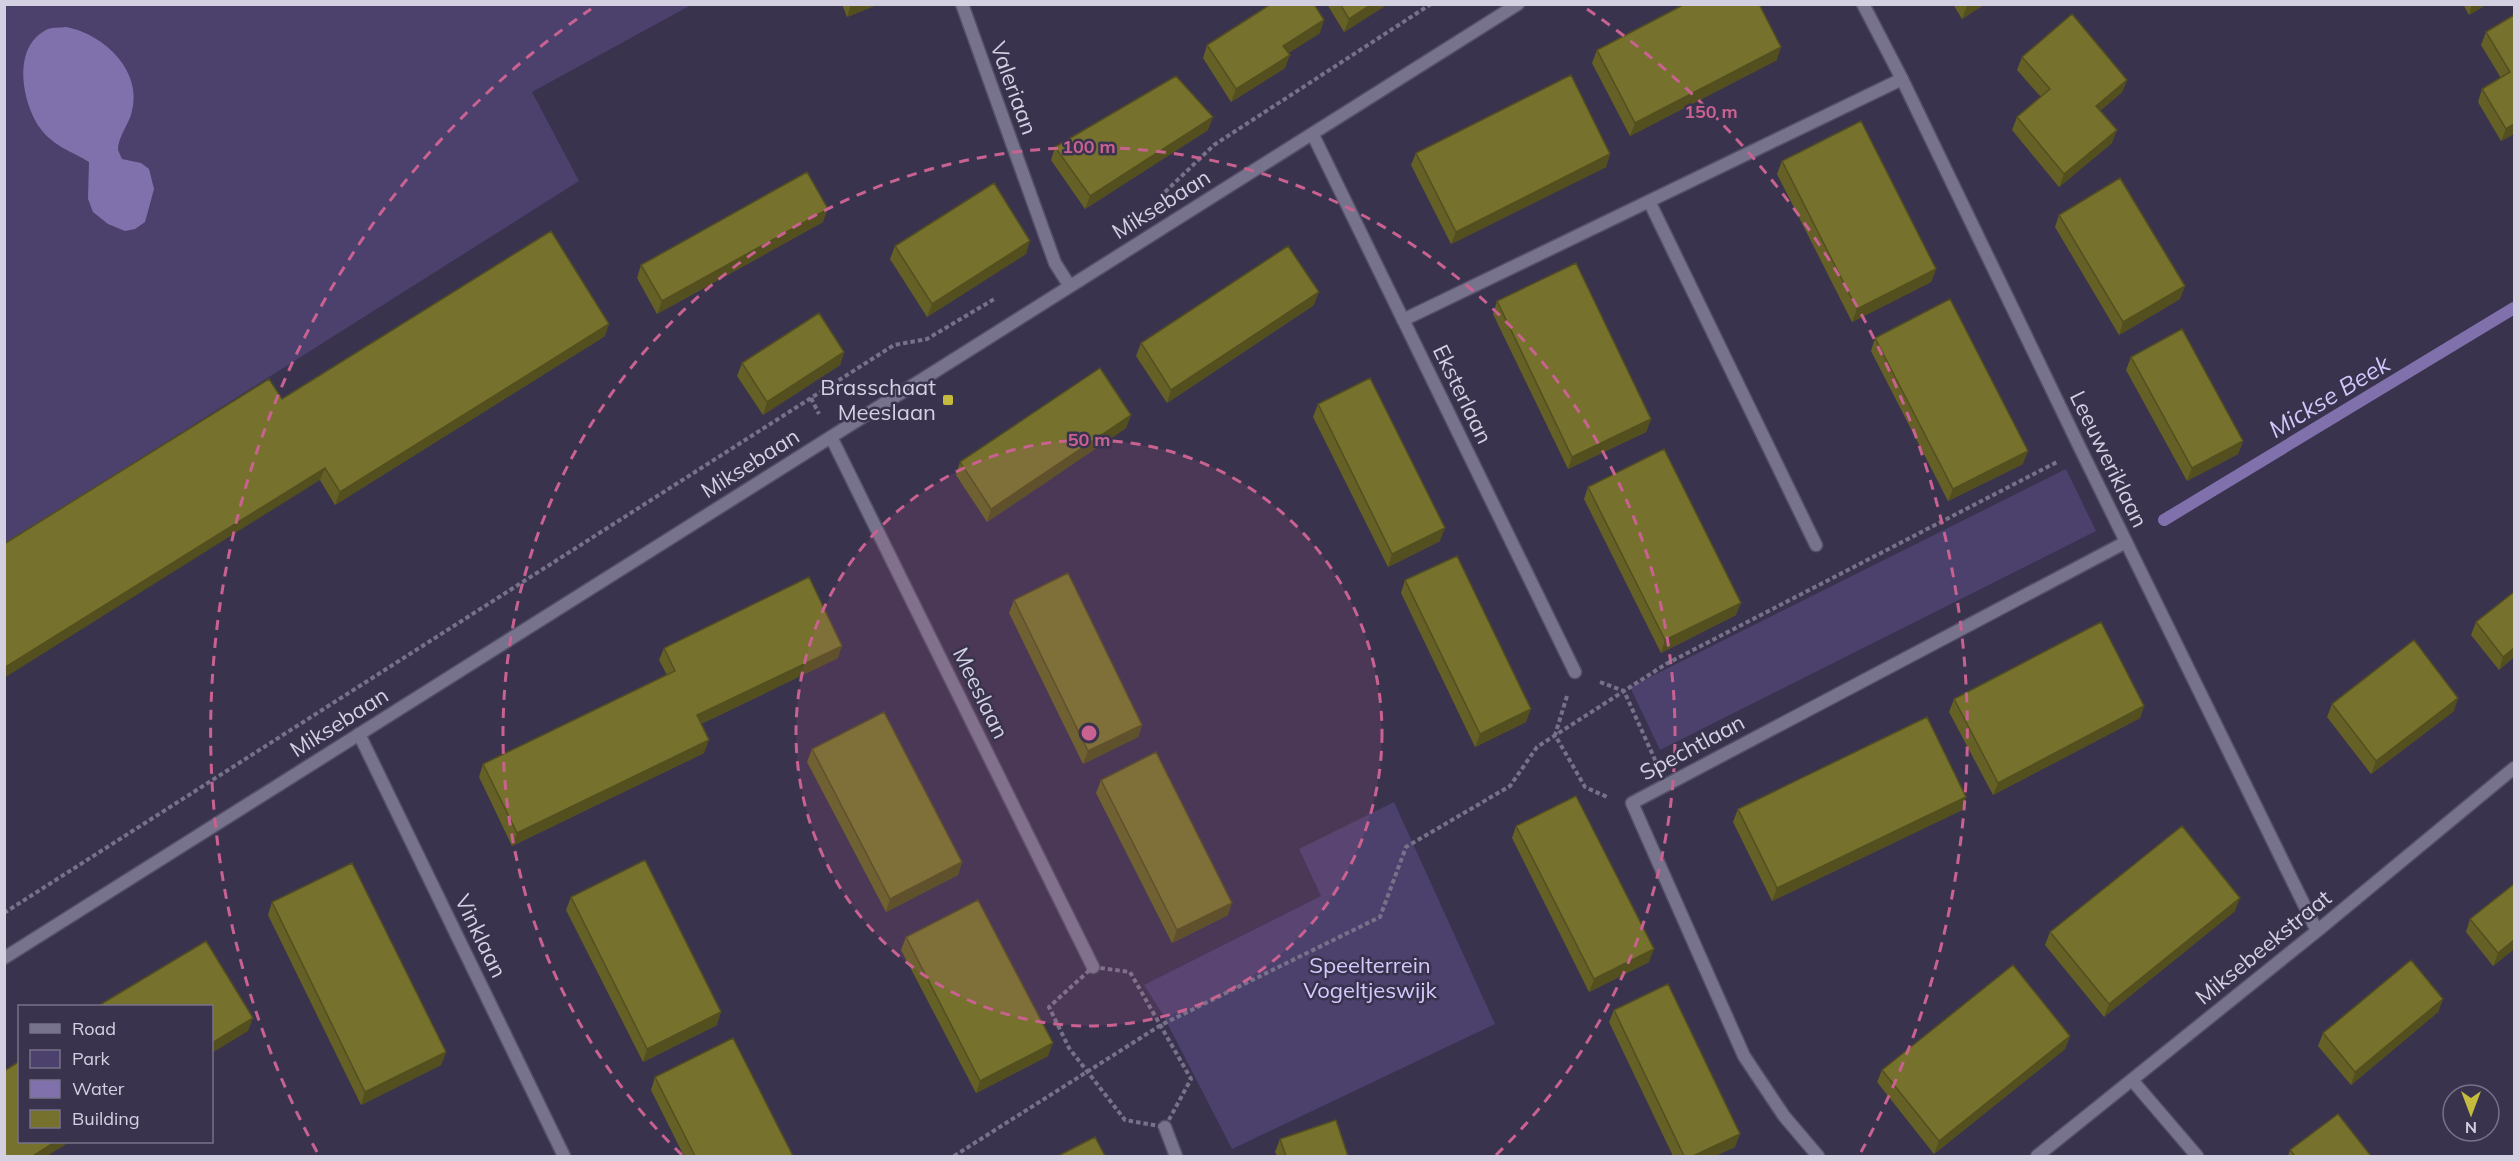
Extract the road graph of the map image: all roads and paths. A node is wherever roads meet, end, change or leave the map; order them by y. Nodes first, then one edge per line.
1 (962, 4) edge
2 (1431, 4) edge
3 (1518, 4) edge
4 (1863, 4) edge
5 (1902, 79) junction
6 (1313, 135) junction
7 (1163, 195) dead end
8 (1649, 201) junction
9 (1069, 285) junction
10 (1006, 292) dead end
11 (1403, 320) junction
12 (831, 437) junction
13 (2080, 450) junction
14 (2126, 542) junction
15 (1816, 545) dead end
16 (1575, 672) joint
17 (1624, 691) junction
18 (359, 734) junction
19 (1555, 735) junction
20 (2514, 768) edge
21 (1666, 784) junction
22 (1636, 812) junction
23 (4, 913) edge
24 (2317, 931) junction
25 (4, 958) edge
26 (1093, 967) junction
27 (1161, 1025) junction
28 (1087, 1071) junction
29 (2132, 1080) junction
30 (1165, 1127) junction
31 (564, 1156) edge
32 (954, 1156) edge
33 (1176, 1156) edge
34 (1818, 1156) edge
35 (2037, 1156) edge
36 (2197, 1156) edge

1 - 9 street, Valeriaan
2 - 7 path
3 - 6 street, Miksebaan
4 - 5 street, Leeuweriklaan
5 - 8 street
5 - 13 street, Leeuweriklaan
6 - 9 street, Miksebaan
6 - 11 street, Eksterlaan
8 - 11 street
8 - 15 street
9 - 12 street, Miksebaan
10 - 23 path
11 - 16 street, Eksterlaan
12 - 18 street, Miksebaan
12 - 26 street, Meeslaan
13 - 14 street, Leeuweriklaan
13 - 17 path
14 - 21 street, Spechtlaan
14 - 24 street, Leeuweriklaan
16 - 19 path
17 - 19 path
17 - 21 path
18 - 25 street, Miksebaan
18 - 31 street, Vinklaan
19 - 22 path
19 - 27 path
20 - 24 street, Miksebeekstraat
21 - 22 street, Spechtlaan
22 - 34 street, Spechtlaan
24 - 29 street, Miksebeekstraat
26 - 27 path
26 - 28 path
27 - 28 path
27 - 30 path
28 - 30 path
28 - 32 path
29 - 35 street, Miksebeekstraat
29 - 36 street
30 - 33 street

